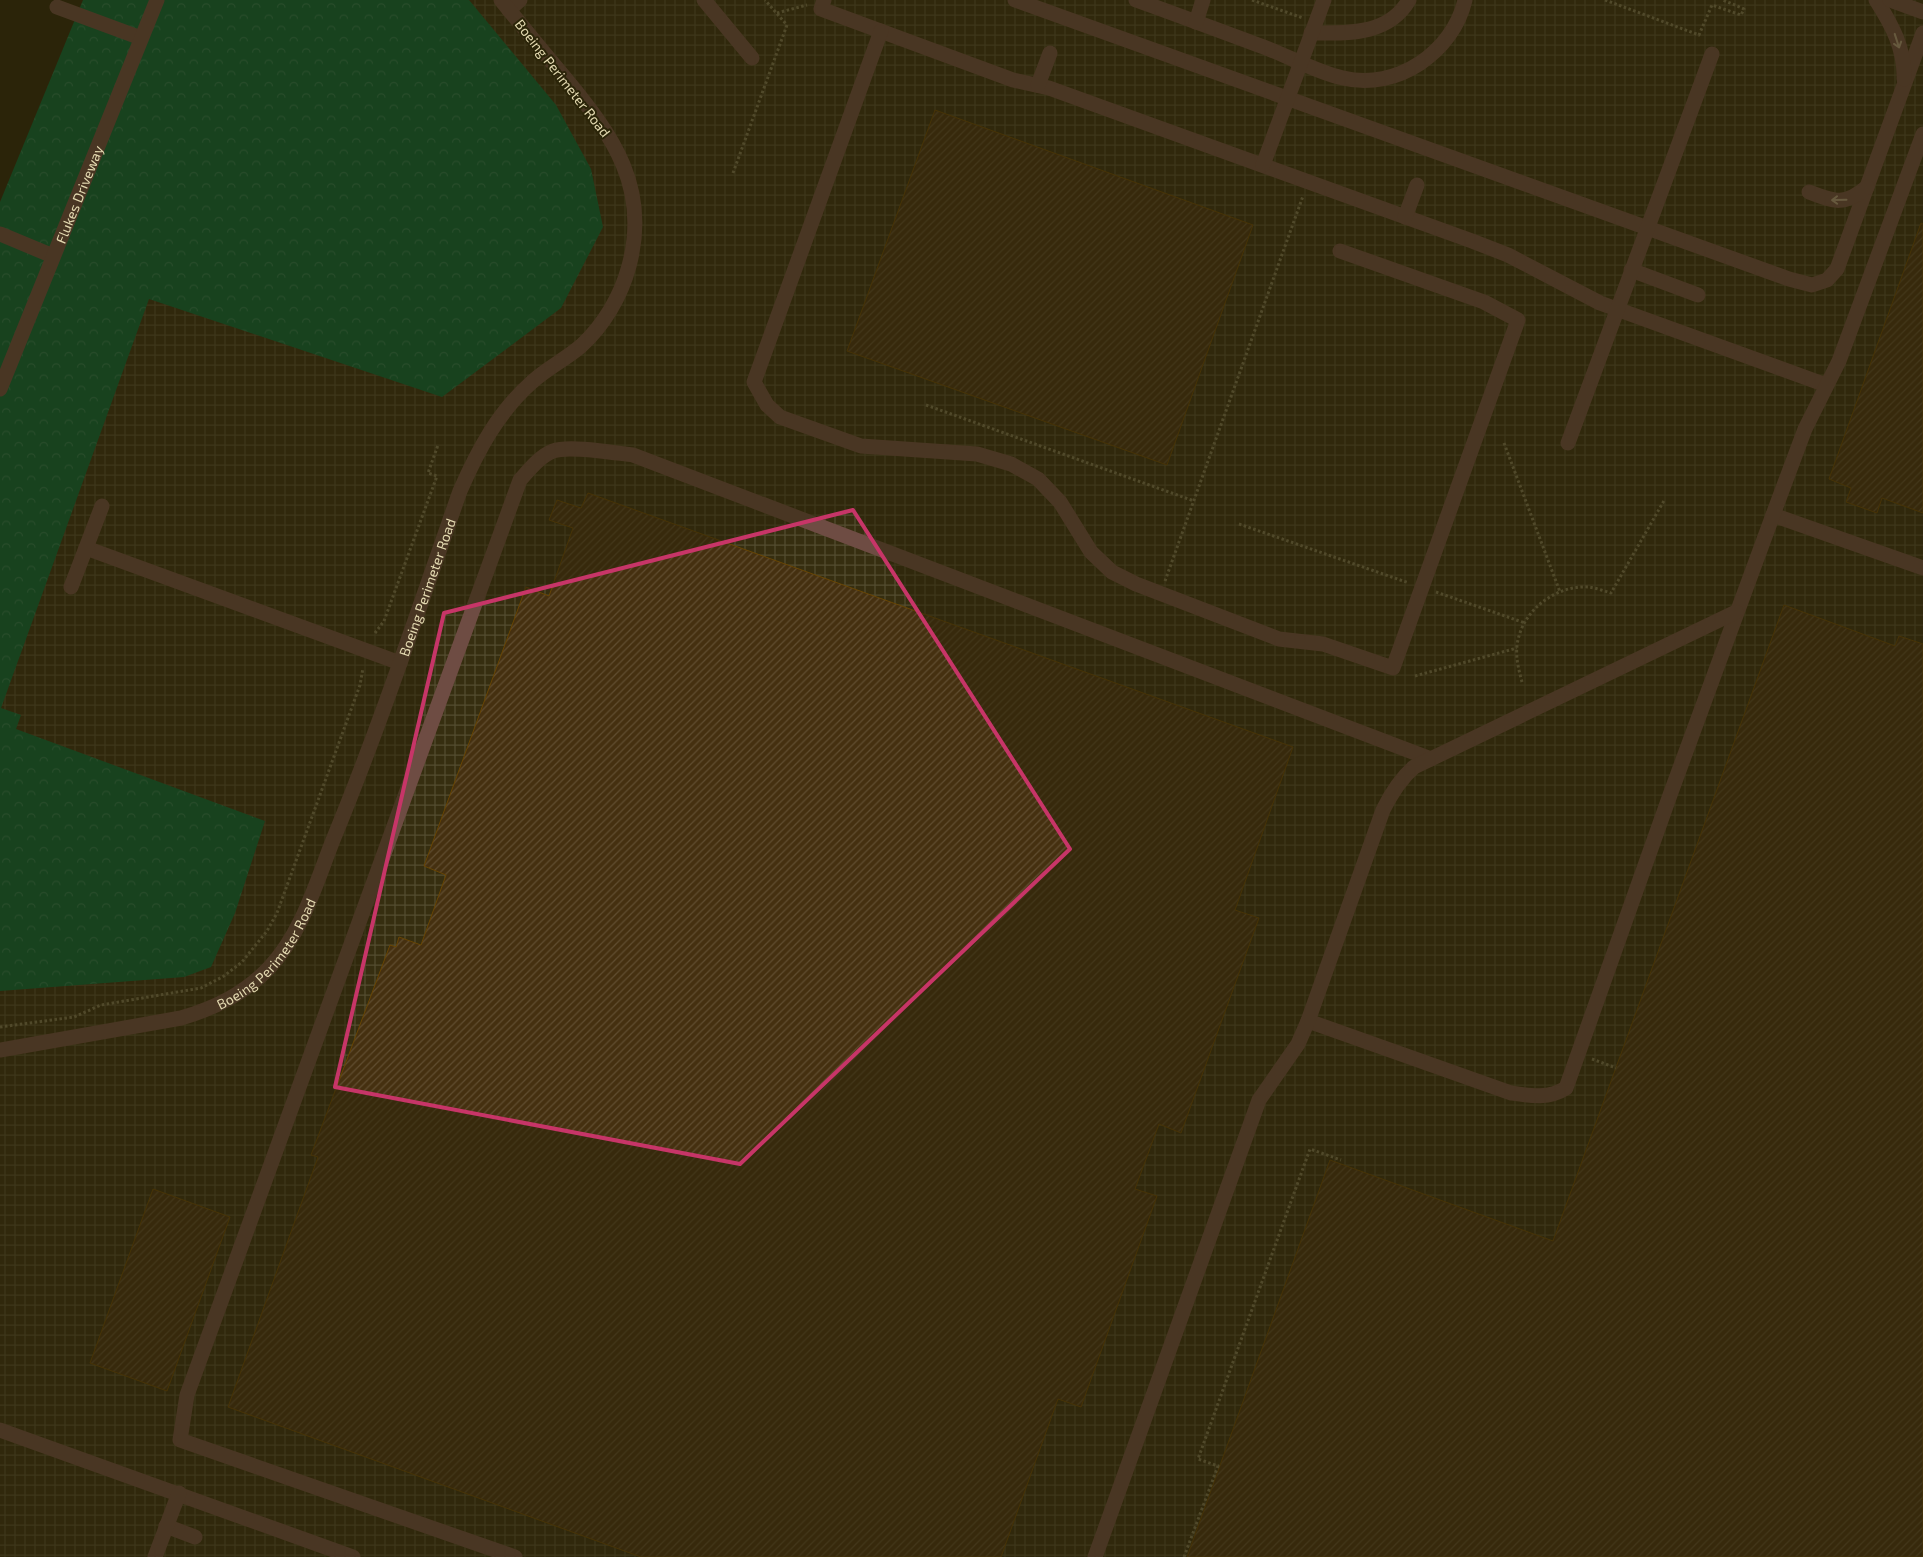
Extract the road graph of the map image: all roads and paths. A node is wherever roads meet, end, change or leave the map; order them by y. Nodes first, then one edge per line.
1 (157, 0) edge
2 (704, 0) edge
3 (765, 0) edge
4 (1015, 0) edge
5 (1136, 0) edge
6 (1203, 0) edge
7 (1252, 0) edge
8 (1324, 0) edge
9 (1409, 0) edge
10 (1465, 0) edge
11 (1605, 0) edge
12 (1723, 0) edge
13 (1876, 0) edge
14 (1890, 0) edge
15 (510, 3) edge
16 (822, 5) edge
17 (57, 8) dead end
18 (1923, 12) edge
19 (777, 13) junction
20 (1303, 18) dead end
21 (1196, 22) junction
22 (881, 31) junction
23 (1311, 33) junction
24 (1923, 33) edge
25 (141, 38) junction
26 (1050, 53) dead end
27 (1712, 54) dead end
28 (752, 58) dead end
29 (1301, 62) junction
30 (1038, 85) junction
31 (1904, 86) junction
32 (1923, 134) edge
33 (1264, 165) junction
34 (733, 173) dead end
35 (1308, 181) junction
36 (1417, 185) dead end
37 (1867, 187) junction
38 (1809, 192) dead end
39 (1405, 217) junction
40 (1647, 228) junction
41 (0, 234) edge
42 (1340, 251) dead end
43 (53, 256) junction
44 (1631, 270) junction
45 (1698, 295) dead end
46 (1617, 309) junction
47 (1826, 385) junction
48 (0, 389) edge
49 (926, 405) dead end
50 (1504, 443) dead end
51 (1568, 443) dead end
52 (438, 445) dead end
53 (1665, 499) dead end
54 (1194, 501) junction
55 (102, 506) dead end
56 (1773, 515) junction
57 (1239, 524) dead end
58 (86, 548) junction
59 (1923, 568) edge
60 (71, 587) dead end
61 (1421, 587) junction
62 (1160, 592) junction
63 (1560, 592) junction
64 (1736, 612) junction
65 (1525, 623) junction
66 (375, 633) dead end
67 (1517, 648) junction
68 (400, 663) junction
69 (363, 668) dead end
70 (1415, 676) dead end
71 (1522, 682) dead end
72 (1432, 759) junction
73 (1308, 1021) junction
74 (0, 1027) edge
75 (0, 1050) edge
76 (1341, 1160) dead end
77 (0, 1430) edge
78 (178, 1493) junction
79 (166, 1526) junction
80 (195, 1537) dead end
81 (155, 1557) edge
82 (353, 1557) edge
83 (515, 1557) edge
84 (1095, 1557) edge
85 (1184, 1557) edge

1 - 25 street, Flukes Driveway
2 - 28 street
3 - 19 path
4 - 40 street
5 - 21 street
6 - 21 street
7 - 20 path
8 - 23 street
9 - 23 street
10 - 29 street
11 - 12 path
13 -> 31 street
14 - 18 street
15 - 68 street, Boeing Perimeter Road
16 - 19 path
16 - 22 street
17 - 25 street
19 - 34 path
21 - 29 street
22 - 30 street
22 - 62 street
23 - 29 street
24 - 31 street
25 - 43 street, Flukes Driveway
26 - 30 street
27 - 40 street
29 - 33 street
30 - 33 street
31 - 37 street
32 - 47 street
33 - 35 street
35 - 39 street
35 - 54 path
36 - 39 street
37 -> 38 street
37 - 40 street
39 - 46 street
40 - 44 street
41 - 43 street
42 - 61 street
43 - 48 street, Flukes Driveway
44 - 45 street
44 - 46 street
46 - 47 street
46 - 51 street
47 - 56 street
49 - 54 path
50 - 63 path
52 - 66 path
53 - 63 path
54 - 62 path
55 - 58 street
56 - 59 street
56 - 64 street
57 - 61 path
58 - 60 street
58 - 68 street
61 - 62 street
61 - 65 path
63 - 65 path
64 - 72 street
64 - 73 street
65 - 67 path
67 - 70 path
67 - 71 path
68 - 75 street, Boeing Perimeter Road
69 - 74 path
72 - 73 street
72 - 83 street
73 - 84 street
76 - 85 path
77 - 78 street
78 - 79 street
78 - 82 street
79 - 80 street
79 - 81 street

